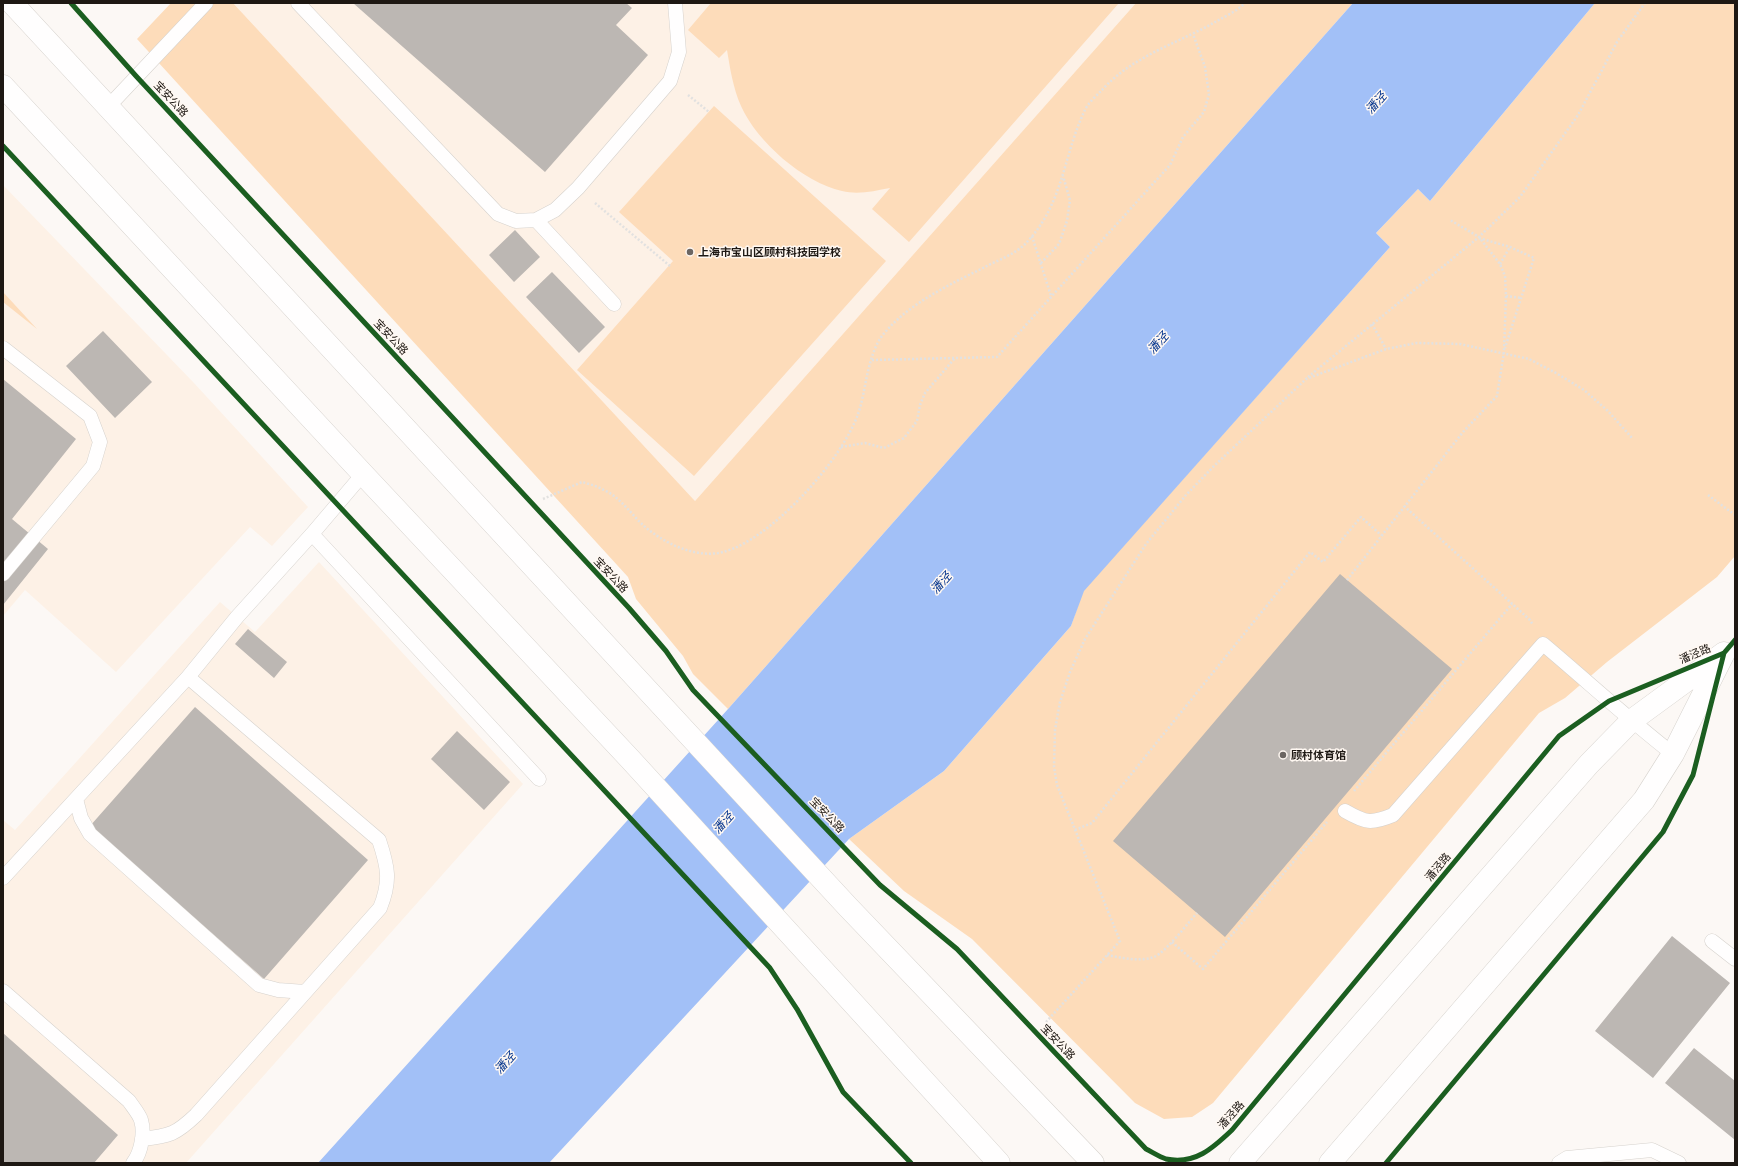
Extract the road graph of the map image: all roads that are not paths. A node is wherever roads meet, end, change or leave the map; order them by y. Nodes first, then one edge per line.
1 (12, 3) edge
2 (206, 3) edge
3 (298, 3) edge
4 (675, 3) edge
5 (3, 86) edge
6 (106, 108) junction
7 (536, 220) junction
8 (614, 304) dead end
9 (3, 348) edge
10 (363, 474) junction
11 (312, 534) junction
12 (3, 574) edge
13 (1732, 651) edge
14 (188, 677) junction
15 (1631, 721) junction
16 (1673, 754) junction
17 (539, 779) dead end
18 (76, 799) junction
19 (1345, 811) dead end
20 (3, 878) edge
21 (1712, 940) dead end
22 (1735, 959) edge
23 (3, 991) edge
24 (305, 992) junction
25 (142, 1139) junction
26 (133, 1163) edge
27 (999, 1163) edge
28 (1093, 1163) edge
29 (1240, 1163) edge
30 (1330, 1163) edge
31 (1559, 1163) edge
32 (1679, 1163) edge

1 - 6 main road
2 - 6 lane
3 - 7 lane
4 - 7 lane
5 - 10 main road
6 - 28 main road
7 - 8 lane
9 - 12 lane
10 - 11 lane
10 - 27 main road
11 - 14 lane
11 - 17 lane
13 - 15 main road, 潘泾路
13 - 16 main road, 潘泾路
14 - 18 lane
14 - 24 lane
15 - 16 lane
15 - 19 lane
15 - 29 main road, 潘泾路
16 - 30 main road, 潘泾路
18 - 20 lane
18 - 24 lane
21 - 22 lane
23 - 25 lane
24 - 25 lane
25 - 26 lane
31 - 32 lane

